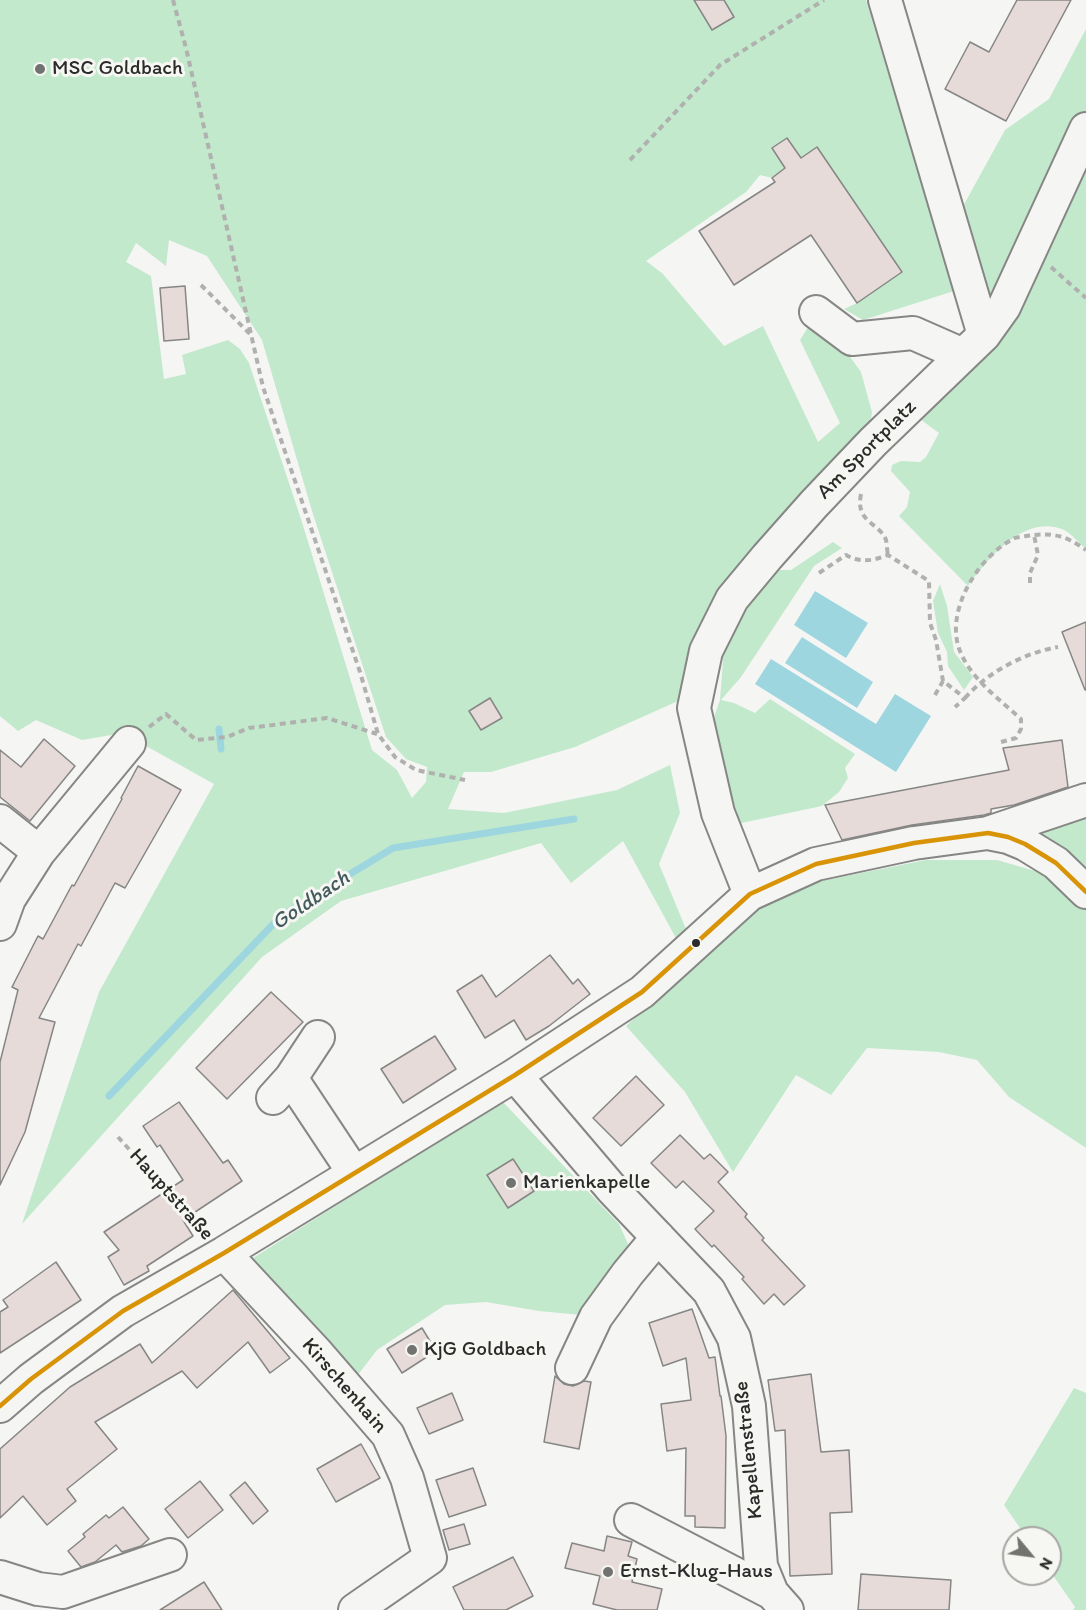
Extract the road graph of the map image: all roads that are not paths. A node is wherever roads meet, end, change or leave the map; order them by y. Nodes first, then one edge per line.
1 (885, 0) edge
2 (1086, 129) edge
3 (816, 312) dead end
4 (974, 345) junction
5 (129, 743) road end
6 (1086, 800) edge
7 (1, 823) edge
8 (988, 833) junction
9 (39, 852) junction
10 (1086, 858) edge
11 (1056, 863) junction
12 (7, 883) edge
13 (1086, 892) edge
14 (750, 894) junction
15 (0, 924) edge
16 (318, 1037) dead end
17 (515, 1075) junction
18 (354, 1173) junction
19 (658, 1237) junction
20 (224, 1253) junction
21 (572, 1368) dead end
22 (0, 1406) edge
23 (631, 1520) dead end
24 (170, 1555) dead end
25 (0, 1577) edge
26 (46, 1600) edge
27 (780, 1602) edge
28 (355, 1610) edge

1 - 4 street
2 - 4 street, Am Sportplatz
3 - 4 street
4 - 14 street, Am Sportplatz
5 - 9 street
6 - 8 street
7 - 9 street
8 - 11 street, Hauptstraße
8 - 14 street, Hauptstraße
9 - 12 street
10 - 11 street
11 - 13 street, Hauptstraße
12 - 15 street
14 - 17 street, Hauptstraße
16 - 18 street
17 - 18 street, Hauptstraße
17 - 19 street, Kapellenstraße
18 - 20 street, Hauptstraße
19 - 21 street
19 - 27 street, Kapellenstraße
20 - 22 street, Hauptstraße
20 - 28 street, Kirschenhain
23 - 27 street
24 - 26 street
25 - 26 street

